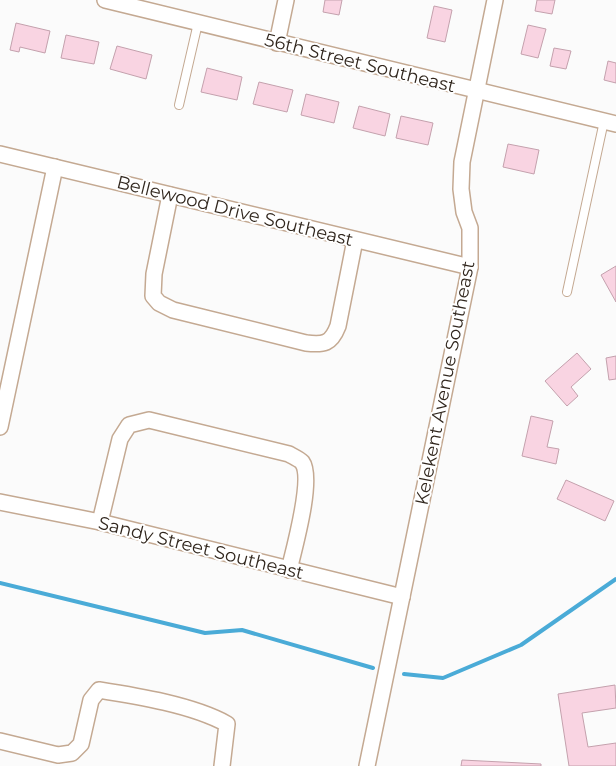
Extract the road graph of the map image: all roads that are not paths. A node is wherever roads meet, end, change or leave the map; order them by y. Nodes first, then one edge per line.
1 (105, 0) edge
2 (286, 0) edge
3 (495, 0) edge
4 (198, 23) junction
5 (277, 42) junction
6 (476, 91) junction
7 (179, 105) dead end
8 (610, 123) edge
9 (0, 154) edge
10 (55, 167) junction
11 (170, 195) junction
12 (355, 240) junction
13 (470, 267) junction
14 (567, 292) dead end
15 (0, 427) edge
16 (0, 502) edge
17 (100, 522) junction
18 (289, 570) junction
19 (402, 597) junction
20 (0, 741) edge
21 (222, 766) edge
22 (368, 766) edge

1 - 4 street, 56th Street Southeast
2 - 5 street
3 - 6 street, Kelekent Avenue Southeast
4 - 5 street, 56th Street Southeast
4 - 7 lane
5 - 6 street, 56th Street Southeast
6 - 8 street, 56th Street Southeast
6 - 13 street, Kelekent Avenue Southeast
8 - 14 lane
9 - 10 street, Bellewood Drive Southeast
10 - 11 street, Bellewood Drive Southeast
10 - 15 street
11 - 12 street, Bellewood Drive Southeast
11 - 12 street
12 - 13 street, Bellewood Drive Southeast
13 - 19 street, Kelekent Avenue Southeast
16 - 17 street, Sandy Street Southeast
17 - 18 street, Sandy Street Southeast
17 - 18 street
18 - 19 street, Sandy Street Southeast
19 - 22 street, Kelekent Avenue Southeast
20 - 21 street

